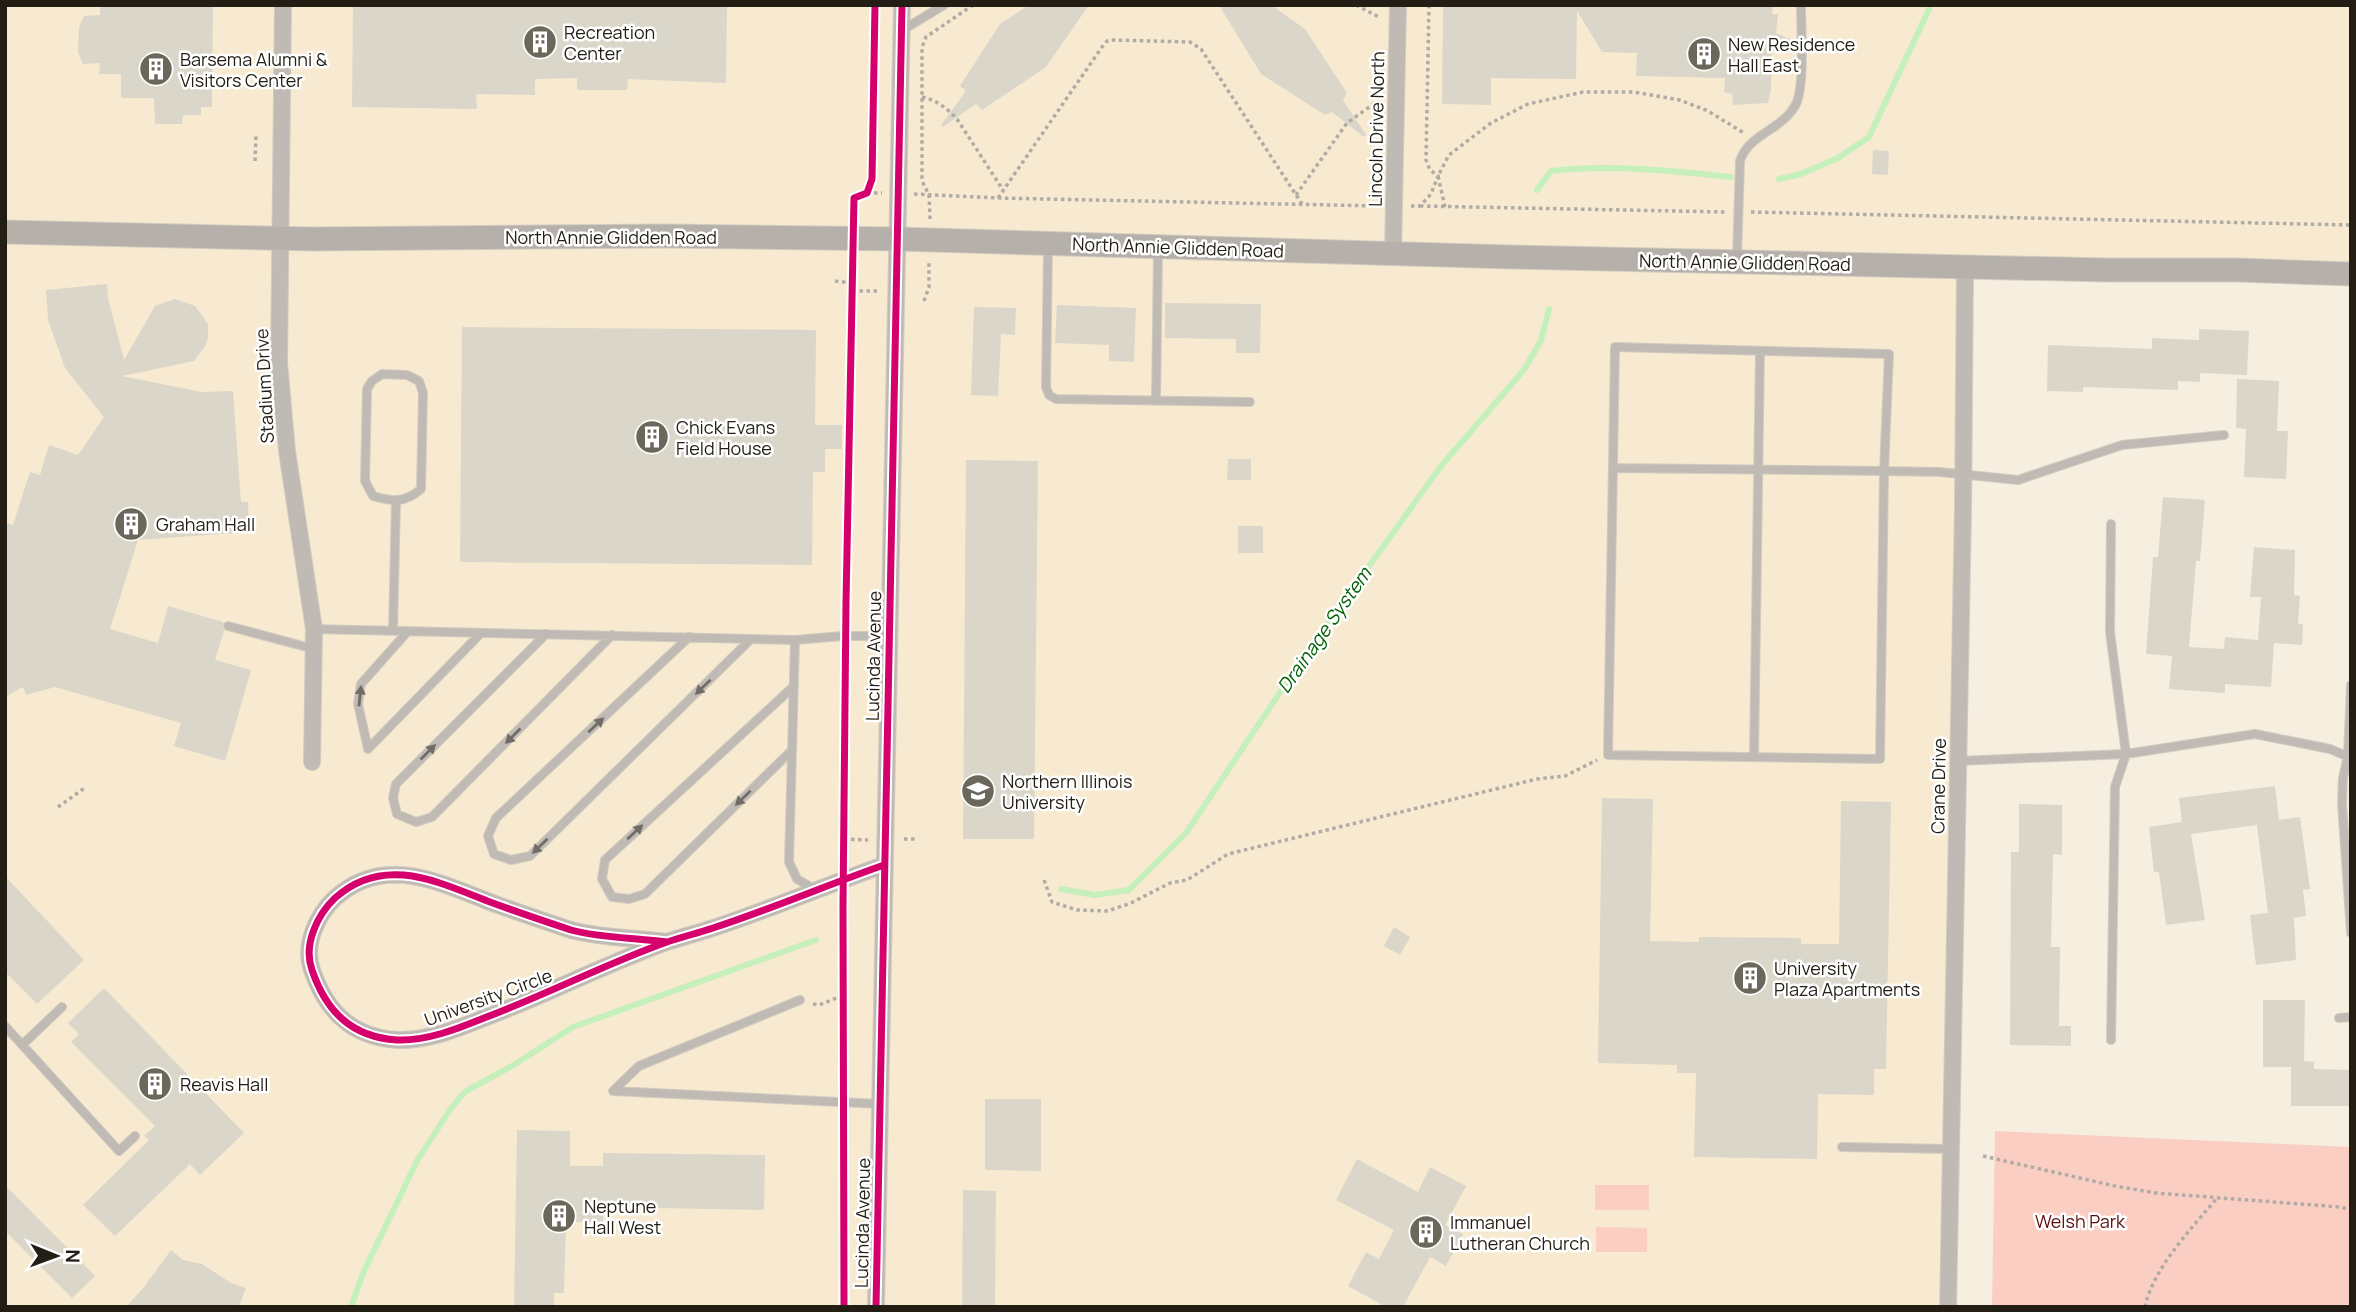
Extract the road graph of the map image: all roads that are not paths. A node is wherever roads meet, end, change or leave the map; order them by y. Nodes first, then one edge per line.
1 (284, 5) edge
2 (902, 5) edge
3 (944, 5) edge
4 (1801, 5) edge
5 (1397, 6) edge
6 (901, 31) junction
7 (5, 232) edge
8 (280, 239) junction
9 (898, 239) junction
10 (1049, 244) junction
11 (1158, 247) junction
12 (1393, 253) junction
13 (1737, 261) junction
14 (1965, 267) junction
15 (2351, 274) edge
16 (1760, 351) junction
17 (1156, 401) junction
18 (1250, 402) dead end
19 (2224, 435) dead end
20 (1613, 468) junction
21 (1758, 470) junction
22 (1884, 471) junction
23 (1963, 474) junction
24 (396, 501) junction
25 (2111, 524) dead end
26 (229, 626) dead end
27 (314, 629) junction
28 (393, 631) junction
29 (408, 631) junction
30 (481, 633) junction
31 (546, 634) junction
32 (612, 635) junction
33 (889, 636) junction
34 (689, 637) junction
35 (751, 639) junction
36 (795, 640) junction
37 (314, 649) junction
38 (2351, 685) edge
39 (794, 687) junction
40 (792, 750) junction
41 (2126, 754) junction
42 (1754, 757) junction
43 (2349, 757) edge
44 (1958, 761) junction
45 (312, 762) dead end
46 (884, 864) junction
47 (814, 889) junction
48 (2351, 933) edge
49 (667, 942) junction
50 (800, 1000) road end
51 (62, 1007) dead end
52 (2351, 1017) edge
53 (2339, 1018) dead end
54 (5, 1026) edge
55 (2111, 1040) dead end
56 (22, 1045) junction
57 (880, 1104) junction
58 (135, 1136) dead end
59 (1842, 1146) dead end
60 (1950, 1149) junction
61 (876, 1307) edge
62 (1948, 1307) edge

1 - 8 street, Stadium Drive
2 - 6 street, Lucinda Avenue
3 - 6 lane
4 - 13 lane
5 - 12 street, Lincoln Drive North
6 - 9 street, Lucinda Avenue
7 - 8 main road, North Annie Glidden Road
8 - 9 main road, North Annie Glidden Road
8 - 27 street, Stadium Drive
9 - 10 main road, North Annie Glidden Road
9 - 33 street, Lucinda Avenue
10 - 11 main road, North Annie Glidden Road
10 - 17 lane
11 - 12 main road, North Annie Glidden Road
11 - 17 lane
12 - 13 main road, North Annie Glidden Road
13 - 14 main road, North Annie Glidden Road
14 - 15 main road, North Annie Glidden Road
14 - 23 street, Crane Drive
16 - 20 lane
16 - 21 lane
16 - 22 lane
17 - 18 lane
19 - 23 lane
20 - 21 lane
20 - 42 lane
21 - 22 lane
21 - 42 lane
22 - 23 lane
22 - 42 lane
23 - 44 street, Crane Drive
24 - 24 lane
24 - 28 lane
25 - 41 lane
26 - 37 lane
27 - 28 lane
27 - 37 street, Stadium Drive
28 - 29 lane
29 - 30 lane
30 -> 29 lane
30 - 31 lane
31 - 32 lane
32 -> 31 lane
32 - 34 lane
33 - 36 lane
33 - 46 street, Lucinda Avenue
34 - 35 lane
35 -> 34 lane
35 - 36 lane
36 - 39 lane
37 - 45 street, Stadium Drive
38 - 43 lane
39 - 40 lane
40 -> 39 lane
40 - 47 lane
41 - 43 lane
41 - 44 lane
41 - 55 lane
43 - 48 lane
44 - 60 street, Crane Drive
46 - 47 street, University Circle
46 - 57 street, Lucinda Avenue
47 - 49 street, University Circle
49 - 49 street, University Circle
50 - 57 lane
51 - 56 lane
52 - 53 lane
54 - 56 lane
56 - 58 lane
57 - 61 street, Lucinda Avenue
59 - 60 lane
60 - 62 street, Crane Drive

